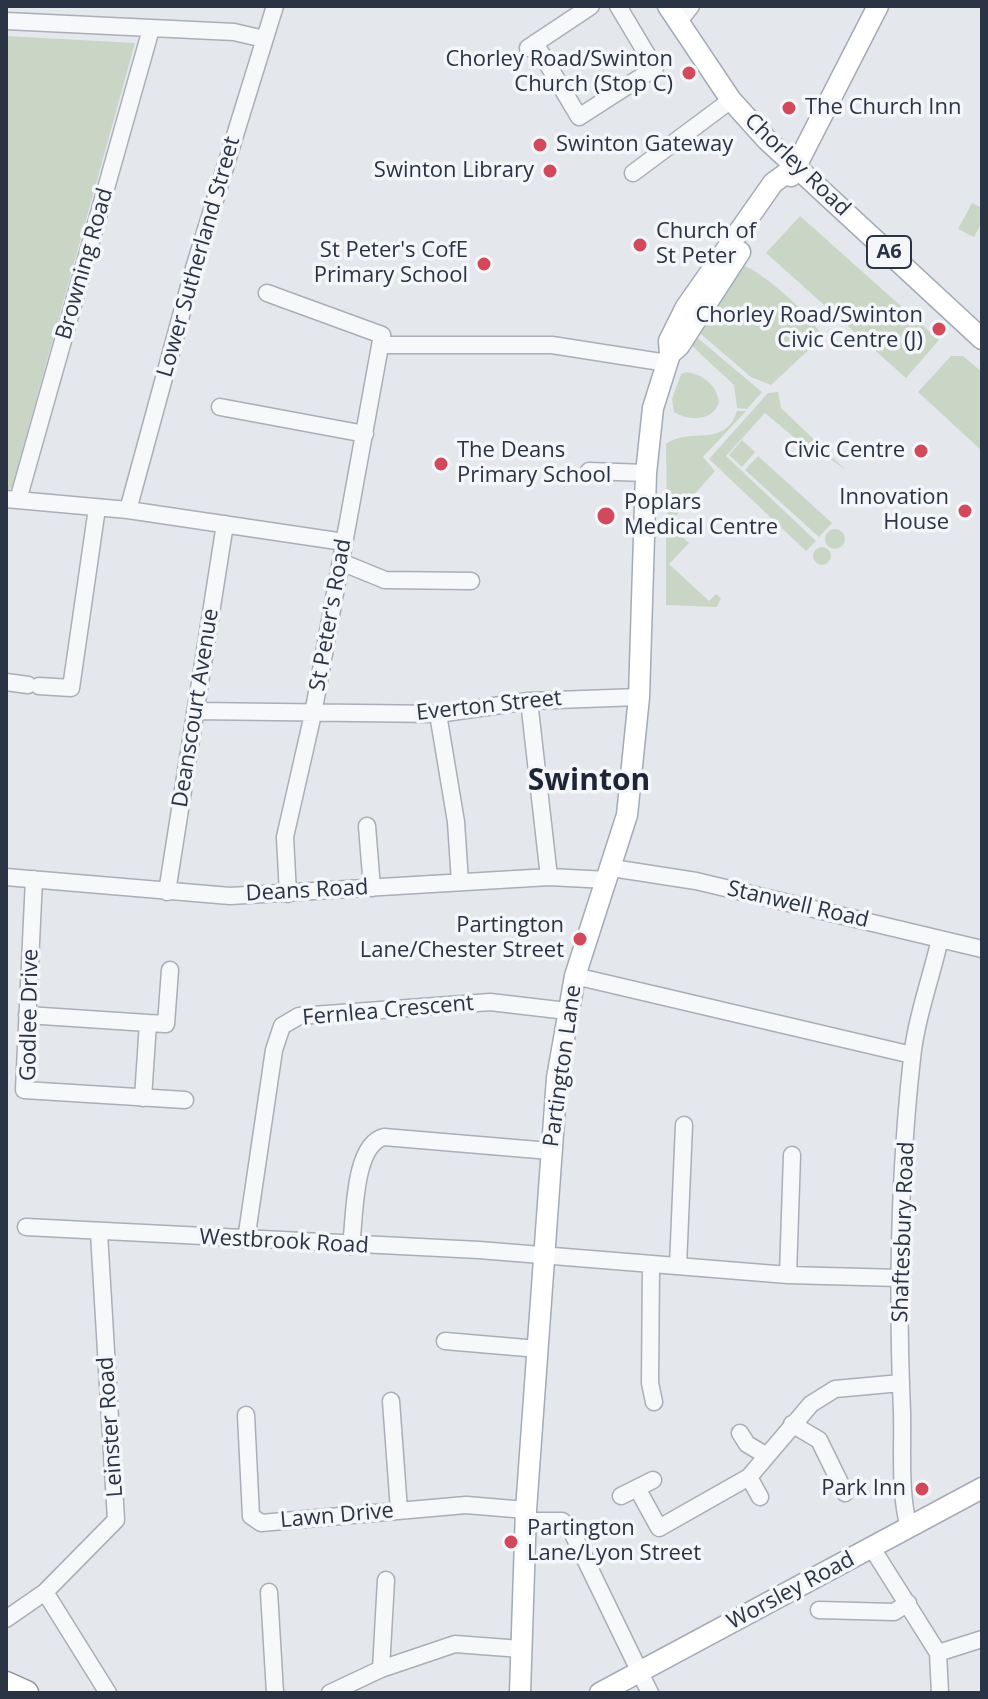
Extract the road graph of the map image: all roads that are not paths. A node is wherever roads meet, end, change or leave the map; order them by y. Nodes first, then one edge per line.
1 (275, 6) edge
2 (591, 6) edge
3 (618, 6) edge
4 (878, 6) edge
5 (679, 11) edge
6 (6, 21) edge
7 (151, 29) junction
8 (264, 39) junction
9 (731, 100) junction
10 (795, 167) junction
11 (633, 173) dead end
12 (267, 293) dead end
13 (982, 339) edge
14 (382, 340) junction
15 (668, 359) junction
16 (220, 407) dead end
17 (365, 434) junction
18 (589, 471) dead end
19 (646, 473) junction
20 (12, 499) edge
21 (97, 508) junction
22 (128, 510) junction
23 (218, 522) junction
24 (344, 542) junction
25 (341, 562) junction
26 (471, 581) dead end
27 (6, 682) edge
28 (639, 697) junction
29 (529, 701) junction
30 (195, 711) junction
31 (313, 714) junction
32 (438, 714) junction
33 (367, 826) dead end
34 (610, 874) junction
35 (6, 877) edge
36 (549, 877) junction
37 (34, 879) junction
38 (460, 882) junction
39 (372, 888) junction
40 (167, 892) junction
41 (288, 894) junction
42 (940, 939) junction
43 (982, 949) edge
44 (575, 976) junction
45 (150, 983) dead end
46 (567, 1011) junction
47 (27, 1015) junction
48 (148, 1023) junction
49 (912, 1055) junction
50 (143, 1098) junction
51 (185, 1100) dead end
52 (684, 1125) dead end
53 (550, 1151) junction
54 (792, 1155) dead end
55 (26, 1227) dead end
56 (99, 1233) junction
57 (246, 1240) junction
58 (351, 1246) junction
59 (542, 1256) junction
60 (651, 1264) junction
61 (678, 1266) junction
62 (788, 1275) junction
63 (900, 1278) junction
64 (445, 1341) dead end
65 (538, 1349) junction
66 (901, 1383) junction
67 (391, 1401) dead end
68 (654, 1402) dead end
69 (246, 1415) dead end
70 (792, 1424) junction
71 (740, 1433) dead end
72 (767, 1456) junction
73 (749, 1477) junction
74 (653, 1480) dead end
75 (637, 1488) junction
76 (982, 1488) edge
77 (845, 1493) dead end
78 (621, 1496) dead end
79 (760, 1497) dead end
80 (399, 1510) junction
81 (526, 1516) junction
82 (909, 1528) junction
83 (872, 1548) junction
84 (386, 1580) dead end
85 (45, 1592) junction
86 (269, 1592) dead end
87 (908, 1603) junction
88 (819, 1610) dead end
89 (6, 1619) edge
90 (982, 1639) edge
91 (521, 1649) junction
92 (938, 1653) junction
93 (381, 1669) junction
94 (639, 1672) junction
95 (6, 1684) edge
96 (26, 1693) edge
97 (108, 1693) edge
98 (275, 1693) edge
99 (330, 1693) edge
100 (520, 1693) edge
101 (600, 1693) edge
102 (650, 1693) edge
103 (940, 1693) edge

1 - 8 street, Lower Sutherland Street
2 - 3 street
4 - 10 main road
5 - 9 main road, Chorley Road / A6
6 - 7 street
7 - 8 street
7 - 20 street, Browning Road
8 - 22 street, Lower Sutherland Street
9 - 10 main road, Chorley Road / A6
9 - 11 street
10 - 13 main road, Chorley Road / A6
10 - 15 main road, Partington Lane
12 - 14 street
14 - 15 street
14 - 17 street, St Peter's Road
15 - 19 main road, Partington Lane
16 - 17 street
17 - 24 street, St Peter's Road
18 - 19 street
19 - 28 main road, Partington Lane
20 - 21 street
21 - 22 street
21 - 27 street
22 - 23 street
23 - 24 street
23 - 30 street, Deanscourt Avenue
24 - 25 street, St Peter's Road
25 - 26 street
25 - 31 street, St Peter's Road
28 - 29 street, Everton Street
28 - 34 main road, Partington Lane
29 - 32 street, Everton Street
29 - 36 street
30 - 31 street, Everton Street
30 - 40 street, Deanscourt Avenue
31 - 32 street, Everton Street
31 - 41 street, St Peter's Road
32 - 38 street
33 - 39 street
34 - 36 street, Deans Road
34 - 42 street, Stanwell Road
34 - 44 main road, Partington Lane
35 - 37 street, Deans Road
36 - 38 street, Deans Road
37 - 40 street, Deans Road
37 - 47 street, Godlee Drive
38 - 39 street, Deans Road
39 - 41 street, Deans Road
40 - 41 street, Deans Road
42 - 43 street, Stanwell Road
42 - 49 street, Shaftesbury Road
44 - 46 main road, Partington Lane
44 - 49 street
45 - 48 street
46 - 53 main road, Partington Lane
46 - 57 street, Fernlea Crescent
47 - 48 street
47 - 50 street, Godlee Drive
48 - 50 street
49 - 63 street, Shaftesbury Road
50 - 51 street, Godlee Drive
52 - 61 street
53 - 58 street
53 - 59 main road, Partington Lane
54 - 62 street
55 - 56 street, Westbrook Road
56 - 57 street, Westbrook Road
56 - 85 street, Leinster Road
57 - 58 street, Westbrook Road
58 - 59 street, Westbrook Road
59 - 60 street, Westbrook Road
59 - 65 main road, Partington Lane
60 - 61 street, Westbrook Road
60 - 68 street
61 - 62 street, Westbrook Road
62 - 63 street, Westbrook Road
63 - 66 street, Shaftesbury Road
64 - 65 street
65 - 81 main road, Partington Lane
66 - 70 street
66 - 82 street, Shaftesbury Road
67 - 80 street
69 - 80 street, Lawn Drive
70 - 72 street
70 - 77 street
71 - 72 street
72 - 73 street
73 - 75 street
73 - 79 street
74 - 75 street
75 - 78 street
76 - 82 main road, Worsley Road
80 - 81 street, Lawn Drive
81 - 91 main road, Partington Lane
81 - 94 street, Lawn Drive
82 - 83 main road, Worsley Road
83 - 87 street
83 - 94 main road, Worsley Road
84 - 93 street
85 - 89 street, Leinster Road
85 - 97 street
86 - 98 street
87 - 88 street
87 - 92 street
90 - 92 street
91 - 93 street
91 - 100 main road, Partington Lane
92 - 103 street
93 - 99 street
94 - 101 main road, Worsley Road
94 - 102 street
95 - 96 highway

